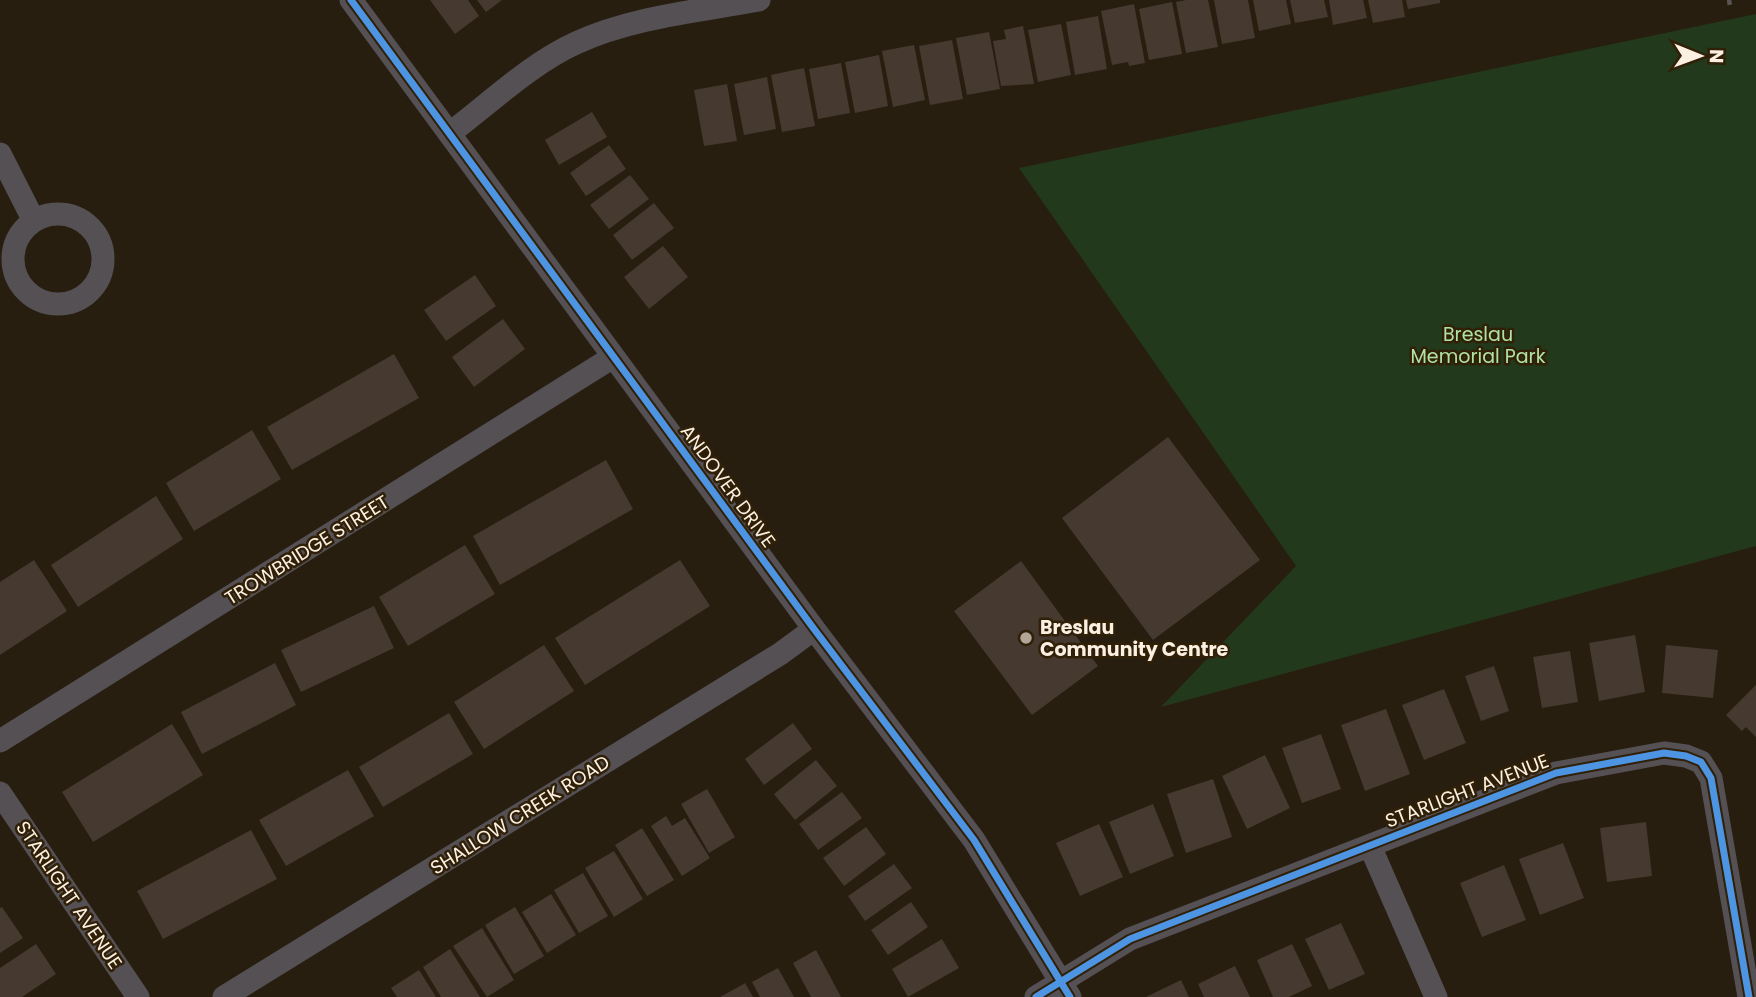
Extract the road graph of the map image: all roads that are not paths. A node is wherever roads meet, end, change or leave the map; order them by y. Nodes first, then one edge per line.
1 (351, 0) edge
2 (759, 0) edge
3 (450, 133) junction
4 (0, 154) edge
5 (34, 221) junction
6 (613, 357) junction
7 (814, 629) junction
8 (0, 741) edge
9 (0, 793) edge
10 (1370, 846) junction
11 (1065, 989) edge
12 (138, 997) edge
13 (224, 997) edge
14 (1036, 997) edge
15 (1436, 997) edge
16 (1749, 997) edge

1 - 3 street, ANDOVER DRIVE
2 - 3 street
3 - 6 street, ANDOVER DRIVE
4 - 5 street
5 - 5 street
6 - 7 street, ANDOVER DRIVE
6 - 8 street, TROWBRIDGE STREET
7 - 11 street, ANDOVER DRIVE
7 - 13 street, SHALLOW CREEK ROAD
9 - 12 street, STARLIGHT AVENUE
10 - 11 street, STARLIGHT AVENUE
10 - 15 street
10 - 16 street, STARLIGHT AVENUE
11 - 14 street, STARLIGHT AVENUE

